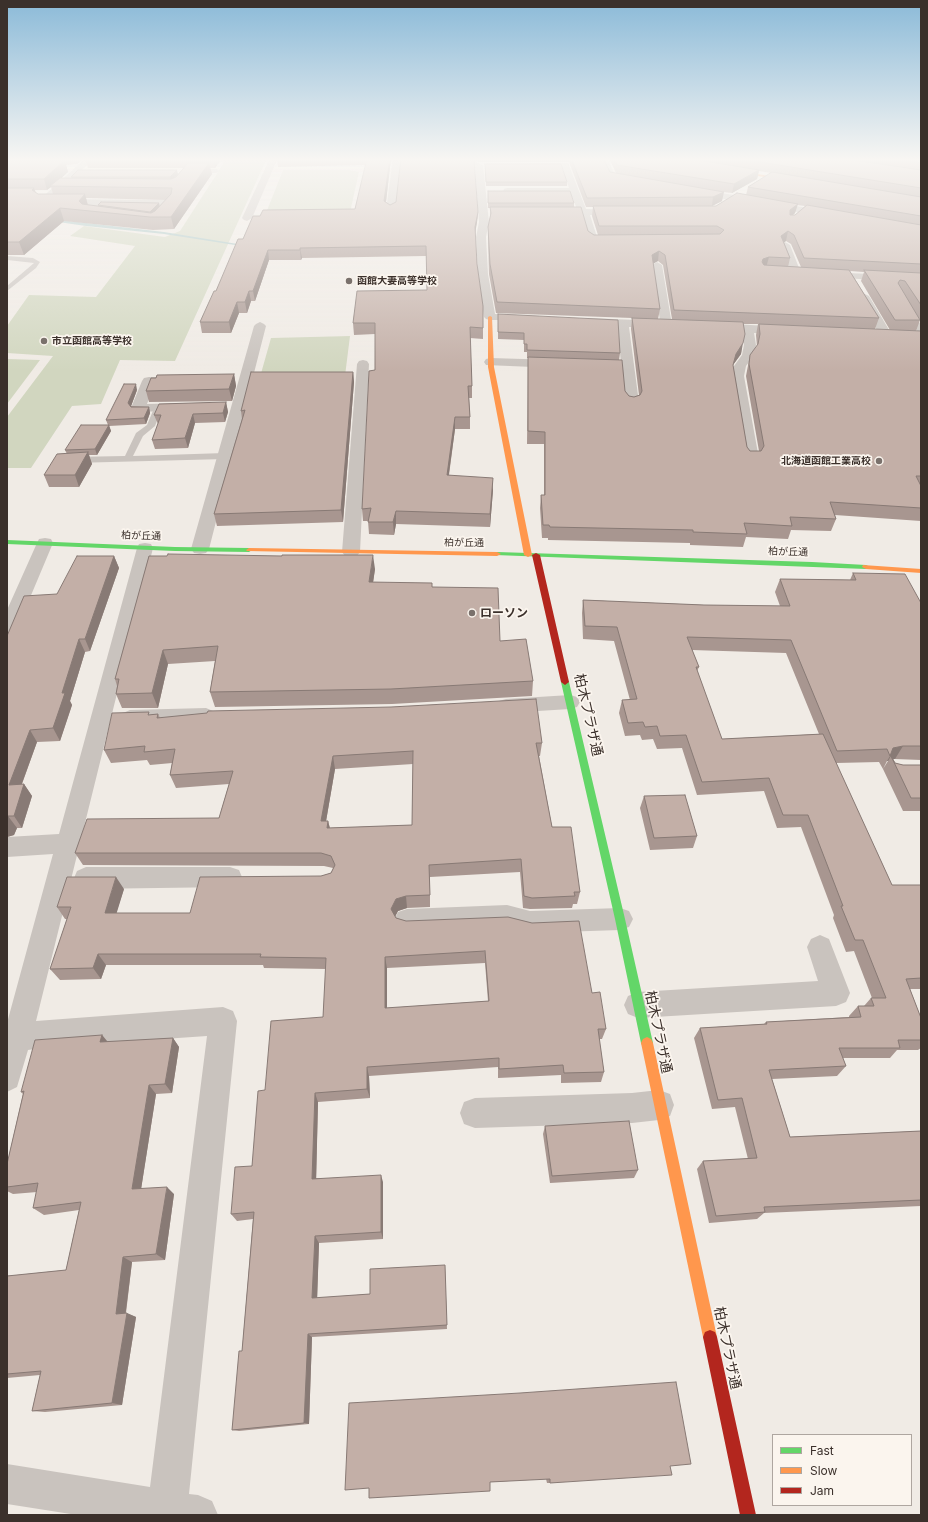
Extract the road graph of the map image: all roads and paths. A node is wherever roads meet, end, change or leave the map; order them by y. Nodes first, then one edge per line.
1 (483, 229) edge
2 (589, 229) edge
3 (623, 240) edge
4 (785, 245) edge
5 (7, 258) edge
6 (657, 265) edge
7 (781, 273) edge
8 (853, 273) junction
9 (804, 274) junction
10 (921, 278) edge
11 (7, 289) edge
12 (906, 306) edge
13 (490, 316) junction
14 (543, 319) edge
15 (580, 321) edge
16 (622, 323) junction
17 (666, 325) junction
18 (260, 326) dead end
19 (681, 326) edge
20 (703, 327) edge
21 (748, 329) junction
22 (794, 331) edge
23 (871, 335) edge
24 (886, 335) junction
25 (919, 335) edge
26 (900, 336) edge
27 (490, 362) junction
28 (363, 364) dead end
29 (566, 364) edge
30 (582, 365) edge
31 (627, 366) junction
32 (230, 380) edge
33 (245, 380) junction
34 (194, 381) edge
35 (632, 403) edge
36 (224, 406) edge
37 (238, 406) junction
38 (202, 407) edge
39 (158, 408) junction
40 (225, 456) junction
41 (128, 458) junction
42 (752, 460) edge
43 (63, 461) edge
44 (7, 542) edge
45 (45, 543) junction
46 (145, 548) junction
47 (200, 549) junction
48 (351, 552) junction
49 (532, 555) junction
50 (920, 573) edge
51 (7, 631) edge
52 (570, 702) junction
53 (483, 707) edge
54 (226, 716) edge
55 (100, 718) junction
56 (68, 843) junction
57 (7, 847) edge
58 (254, 877) edge
59 (59, 878) junction
60 (620, 919) junction
61 (407, 920) edge
62 (820, 947) dead end
63 (638, 1006) junction
64 (12, 1039) edge
65 (7, 1077) edge
66 (660, 1105) junction
67 (475, 1113) dead end
68 (7, 1484) edge
69 (182, 1513) edge
70 (748, 1515) edge

1 - 13 street
2 - 3 street
4 - 9 street
5 - 11 lane
6 - 17 street
7 - 9 street
8 - 9 street
8 - 10 street
8 - 24 street
12 - 25 lane
13 - 14 street
13 - 27 street, 柏木プラザ通
15 - 16 street
16 - 17 street
16 - 31 street
17 - 19 street
18 - 33 street
20 - 21 street
21 - 22 street
21 - 42 street
23 - 24 street
24 - 26 street
27 - 29 street
27 - 49 street, 柏木プラザ通
28 - 48 street
30 - 31 street
31 - 35 street
32 - 33 street
33 - 37 street
34 - 39 street
36 - 37 street
37 - 40 street
38 - 39 street
39 - 41 lane
40 - 41 lane
40 - 47 street
41 - 43 lane
44 - 45 street, 柏が丘通
45 - 46 street, 柏が丘通
45 - 51 street
46 - 47 street, 柏が丘通
46 - 55 street
47 - 48 street, 柏が丘通
48 - 49 street, 柏が丘通
49 - 50 street, 柏が丘通
49 - 52 street, 柏木プラザ通
52 - 53 street
52 - 60 street, 柏木プラザ通
54 - 55 street
55 - 56 street
56 - 57 street
56 - 59 street
58 - 59 street
59 - 64 street
60 - 61 street
60 - 63 street, 柏木プラザ通
62 - 63 street
63 - 66 street, 柏木プラザ通
64 - 65 street
64 - 69 street
66 - 67 street
66 - 70 street, 柏木プラザ通
68 - 69 street

